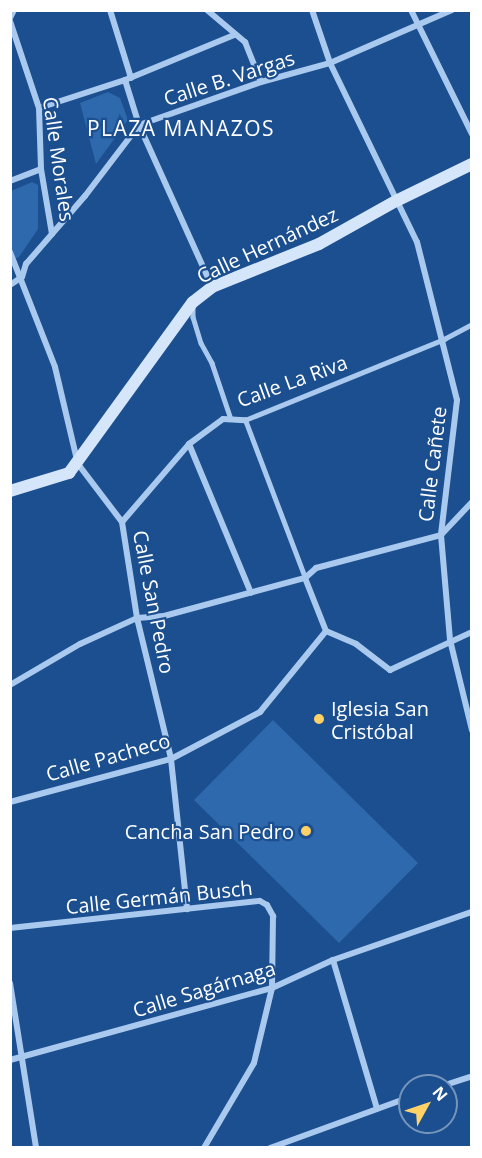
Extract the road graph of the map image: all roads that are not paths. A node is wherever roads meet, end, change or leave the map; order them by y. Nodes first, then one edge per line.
1 (14, 10) edge
2 (110, 10) edge
3 (207, 10) edge
4 (312, 10) edge
5 (411, 10) edge
6 (452, 10) edge
7 (10, 20) edge
8 (416, 25) junction
9 (234, 35) junction
10 (330, 63) junction
11 (128, 79) junction
12 (261, 82) junction
13 (39, 108) junction
14 (139, 125) junction
15 (471, 134) edge
16 (471, 164) edge
17 (41, 169) junction
18 (10, 181) edge
19 (396, 201) junction
20 (52, 234) junction
21 (10, 252) edge
22 (22, 277) junction
23 (10, 285) edge
24 (212, 287) junction
25 (193, 302) junction
26 (471, 324) edge
27 (444, 339) junction
28 (231, 419) junction
29 (244, 420) junction
30 (189, 444) junction
31 (78, 464) junction
32 (10, 491) edge
33 (471, 502) edge
34 (122, 522) junction
35 (441, 535) junction
36 (305, 578) junction
37 (251, 593) junction
38 (137, 618) junction
39 (326, 632) junction
40 (471, 632) edge
41 (450, 640) junction
42 (10, 685) edge
43 (471, 729) edge
44 (171, 759) junction
45 (10, 802) edge
46 (187, 909) junction
47 (471, 912) edge
48 (10, 928) edge
49 (333, 960) junction
50 (10, 982) edge
51 (272, 988) junction
52 (22, 1058) junction
53 (10, 1060) edge
54 (398, 1102) edge
55 (377, 1109) junction
56 (36, 1148) edge
57 (204, 1148) edge
58 (270, 1148) edge

1 - 7 street
2 - 11 street
3 - 9 street
4 - 10 street, Calle Cañete
5 - 8 street
6 - 8 street, Calle B. Vargas
7 - 13 street, Calle Morales
8 - 10 street, Calle B. Vargas
8 - 15 street
9 - 11 street
9 - 12 street
10 - 12 street, Calle B. Vargas
10 - 19 street, Calle Cañete
11 - 13 street
11 - 14 street
12 - 14 street, Calle B. Vargas
13 - 17 street, Calle Morales
14 - 20 street
14 - 24 street
16 - 19 main road, Calle Hernández
17 - 18 street
17 - 20 street, Calle Morales
19 - 24 main road, Calle Hernández
19 - 27 street, Calle Cañete
20 - 22 street
21 - 22 street, Calle San Pedro
22 - 23 street
22 - 31 street, Calle San Pedro
24 - 25 main road, Calle Hernández
25 - 28 lane
25 - 31 main road, Calle Hernández
26 - 27 lane, Calle La Riva
27 - 29 lane, Calle La Riva
27 - 35 street, Calle Cañete
28 - 29 street, Calle La Riva
28 - 30 street, Calle La Riva
29 - 36 lane
30 - 34 street, Calle La Riva
30 - 37 street
31 - 32 main road, Calle Hernández
31 - 34 street, Calle San Pedro
33 - 35 street
34 - 38 street, Calle San Pedro
35 - 36 street
35 - 41 street, Calle Cañete
36 - 37 street
36 - 39 street
37 - 38 street
38 - 42 street
38 - 44 street, Calle San Pedro
39 - 41 street
39 - 44 street, Calle Pacheco
40 - 41 street
41 - 43 street, Calle Cañete
44 - 45 street, Calle Pacheco
44 - 46 street, Calle San Pedro
46 - 48 street, Calle Germán Busch
46 - 51 street, Calle Germán Busch
47 - 49 street, Calle Sagárnaga
49 - 51 street, Calle Sagárnaga
49 - 55 street
50 - 52 street
51 - 52 street, Calle Sagárnaga
51 - 57 street, Calle Germán Busch
52 - 53 street, Calle Sagárnaga
52 - 56 street
54 - 55 street
55 - 58 street

